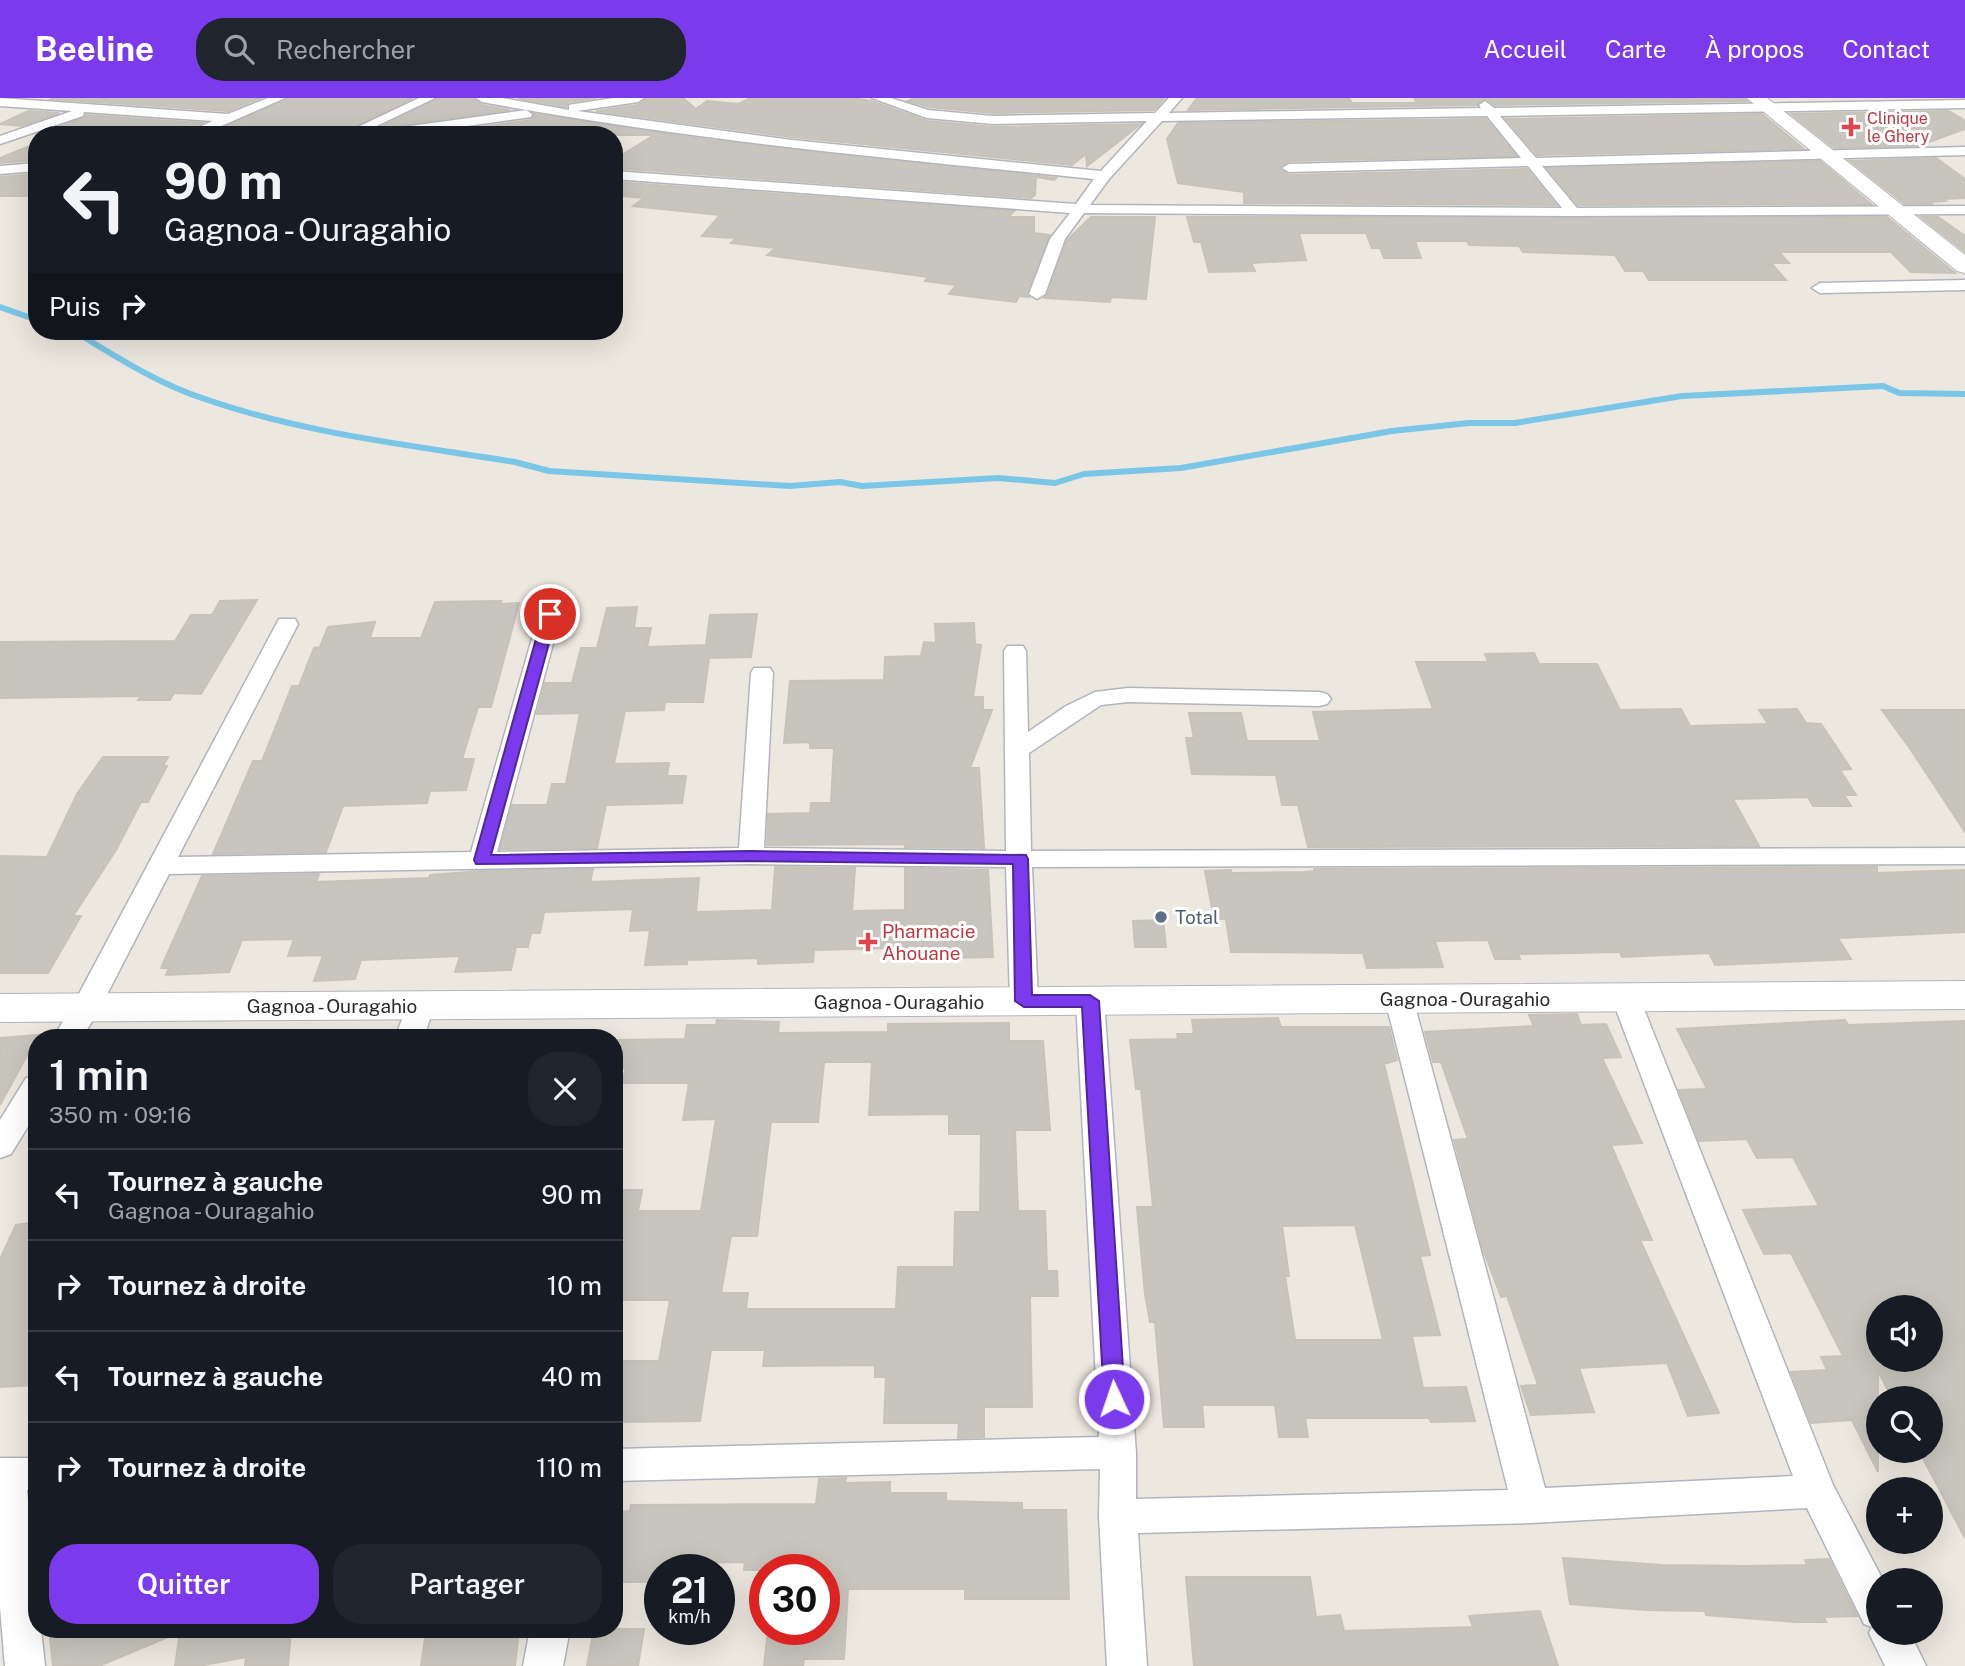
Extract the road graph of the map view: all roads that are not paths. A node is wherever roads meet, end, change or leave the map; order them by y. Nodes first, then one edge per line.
1 (120, 98) edge
2 (279, 98) edge
3 (429, 98) edge
4 (482, 98) edge
5 (576, 98) edge
6 (638, 98) edge
7 (878, 98) edge
8 (1176, 98) edge
9 (1480, 98) edge
10 (0, 102) edge
11 (1763, 104) edge
12 (1965, 104) edge
13 (88, 109) junction
14 (548, 111) junction
15 (1493, 114) junction
16 (227, 118) junction
17 (1157, 118) junction
18 (40, 126) edge
19 (209, 126) edge
20 (367, 126) edge
21 (439, 126) edge
22 (28, 130) edge
23 (0, 140) edge
24 (1965, 151) edge
25 (1826, 153) junction
26 (1533, 163) junction
27 (28, 168) edge
28 (1289, 168) dead end
29 (0, 170) edge
30 (623, 176) edge
31 (1104, 176) junction
32 (1080, 209) junction
33 (1965, 209) edge
34 (1897, 210) junction
35 (1573, 212) junction
36 (1965, 266) edge
37 (1965, 285) edge
38 (1820, 288) dead end
39 (1037, 294) dead end
40 (550, 614) dead end
41 (287, 624) dead end
42 (1015, 651) dead end
43 (762, 673) dead end
44 (1319, 699) dead end
45 (1017, 750) junction
46 (751, 856) junction
47 (1965, 856) edge
48 (1020, 859) junction
49 (482, 860) junction
50 (160, 866) junction
51 (1965, 995) edge
52 (1399, 999) junction
53 (1626, 999) junction
54 (1024, 1001) junction
55 (1090, 1001) junction
56 (0, 1008) edge
57 (414, 1021) edge
58 (76, 1023) edge
59 (28, 1101) edge
60 (0, 1146) edge
61 (1118, 1453) junction
62 (623, 1465) edge
63 (15, 1474) edge
64 (1816, 1491) junction
65 (1531, 1506) junction
66 (1118, 1516) junction
67 (1866, 1588) edge
68 (548, 1638) edge
69 (1895, 1645) edge
70 (25, 1666) edge
71 (542, 1666) edge
72 (1127, 1666) edge
73 (1906, 1666) edge

1 - 13 street
2 - 16 street
3 - 20 street
4 - 14 street
5 - 14 street
6 - 14 street
7 - 17 street
8 - 17 street
9 - 15 street
10 - 13 street
11 - 12 street
11 - 15 street
11 - 25 main road
13 - 16 street
13 - 18 street
14 - 21 street
14 - 31 street
15 - 17 street
15 - 26 street
16 - 19 street
17 - 31 street
22 - 23 street
24 - 25 street
25 - 26 street
25 - 34 main road
26 - 28 street
26 - 35 street
27 - 29 street
30 - 32 street
31 - 32 street
32 - 35 street
32 - 39 street
33 - 34 street
34 - 35 street
34 - 36 main road
37 - 38 street
40 - 49 street
41 - 50 street
42 - 45 street
43 - 46 street
44 - 45 street
45 - 48 street
46 - 48 street
46 - 49 street
47 - 48 street
48 - 54 street
49 - 50 street
50 - 58 street
51 - 53 main road, Gagnoa - Ouragahio
52 - 53 main road, Gagnoa - Ouragahio
52 - 55 main road, Gagnoa - Ouragahio
52 - 65 street
53 - 64 street
54 - 55 main road, Gagnoa - Ouragahio
54 - 57 main road, Gagnoa - Ouragahio
55 - 61 street
56 - 58 main road, Gagnoa - Ouragahio
57 - 58 main road, Gagnoa - Ouragahio
59 - 60 street
61 - 62 street
61 - 66 street
63 - 70 street
64 - 65 street
64 - 67 street
65 - 66 street
66 - 72 street
68 - 71 street
69 - 73 street

